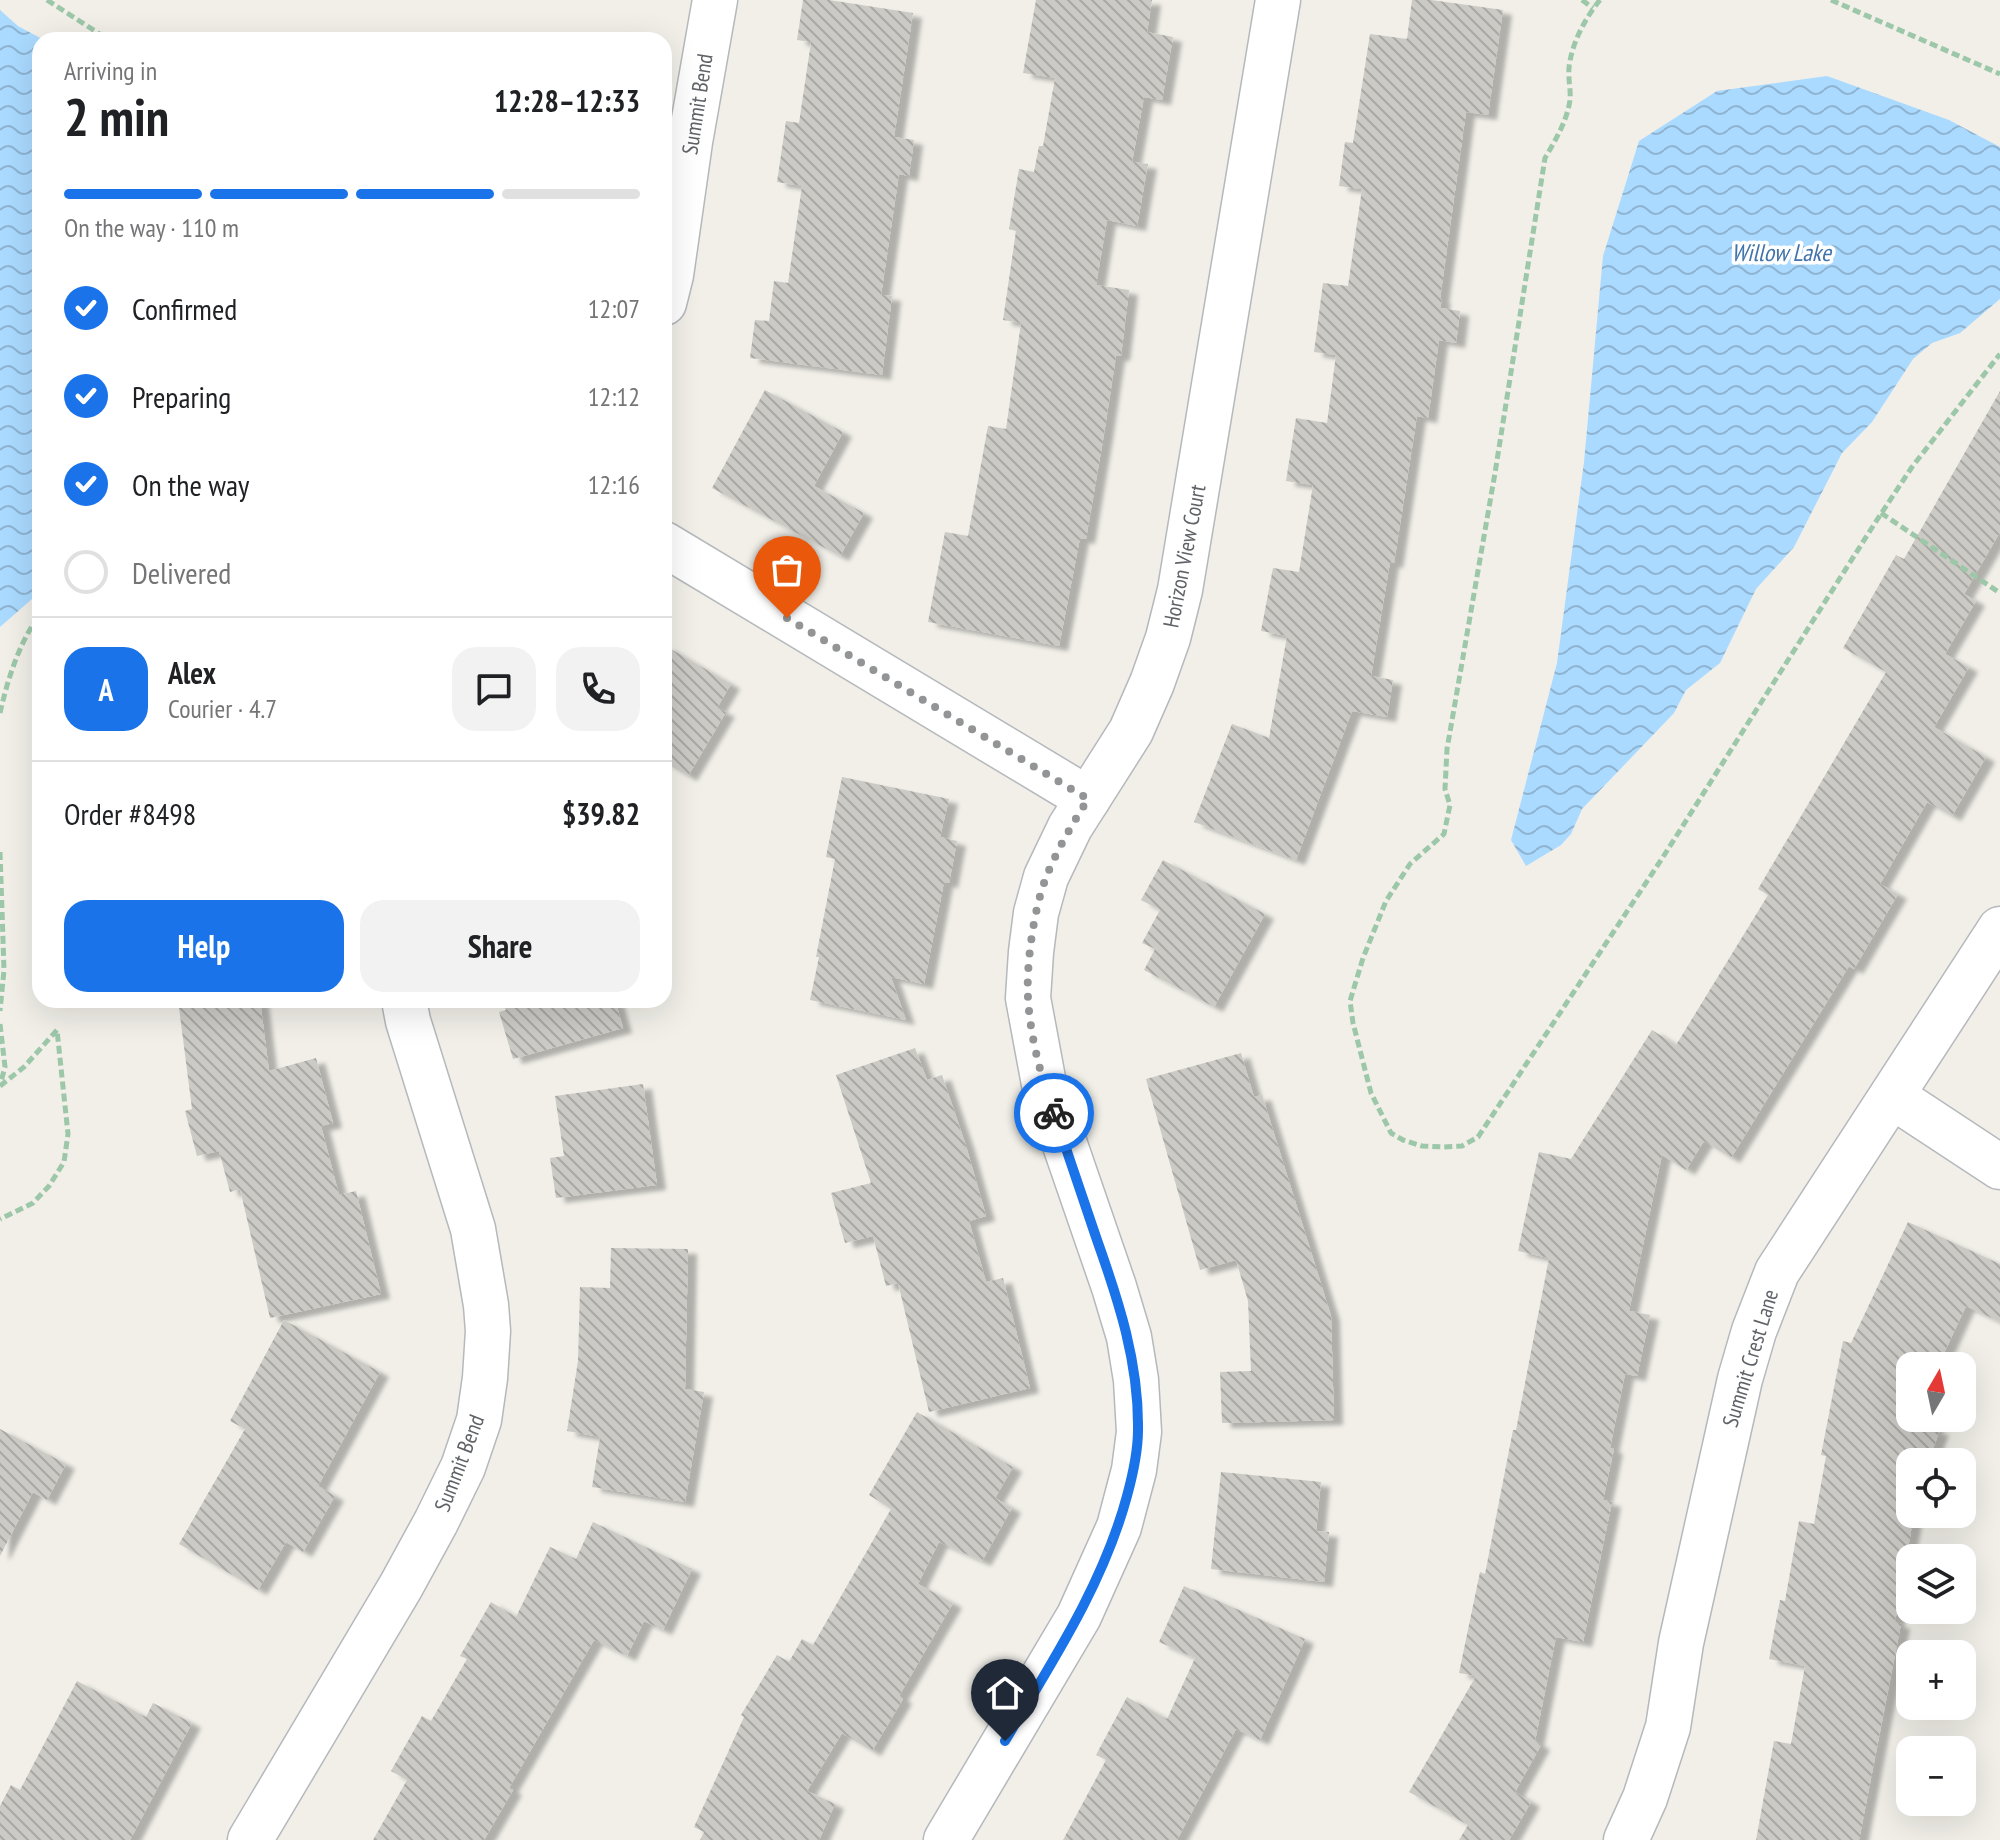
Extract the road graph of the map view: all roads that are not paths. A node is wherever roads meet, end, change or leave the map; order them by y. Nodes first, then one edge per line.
1 (715, 0) edge
2 (1278, 0) edge
3 (672, 268) edge
4 (672, 549) edge
5 (1088, 799) junction
6 (2000, 929) edge
7 (406, 1008) edge
8 (1892, 1096) junction
9 (2000, 1167) edge
10 (250, 1840) edge
11 (946, 1840) edge
12 (1626, 1840) edge

1 - 3 street, Summit Bend
2 - 5 street, Horizon View Court
4 - 5 street
5 - 11 street, Horizon View Court
6 - 8 street, Summit Crest Lane
7 - 10 street, Summit Bend
8 - 9 street
8 - 12 street, Summit Crest Lane

